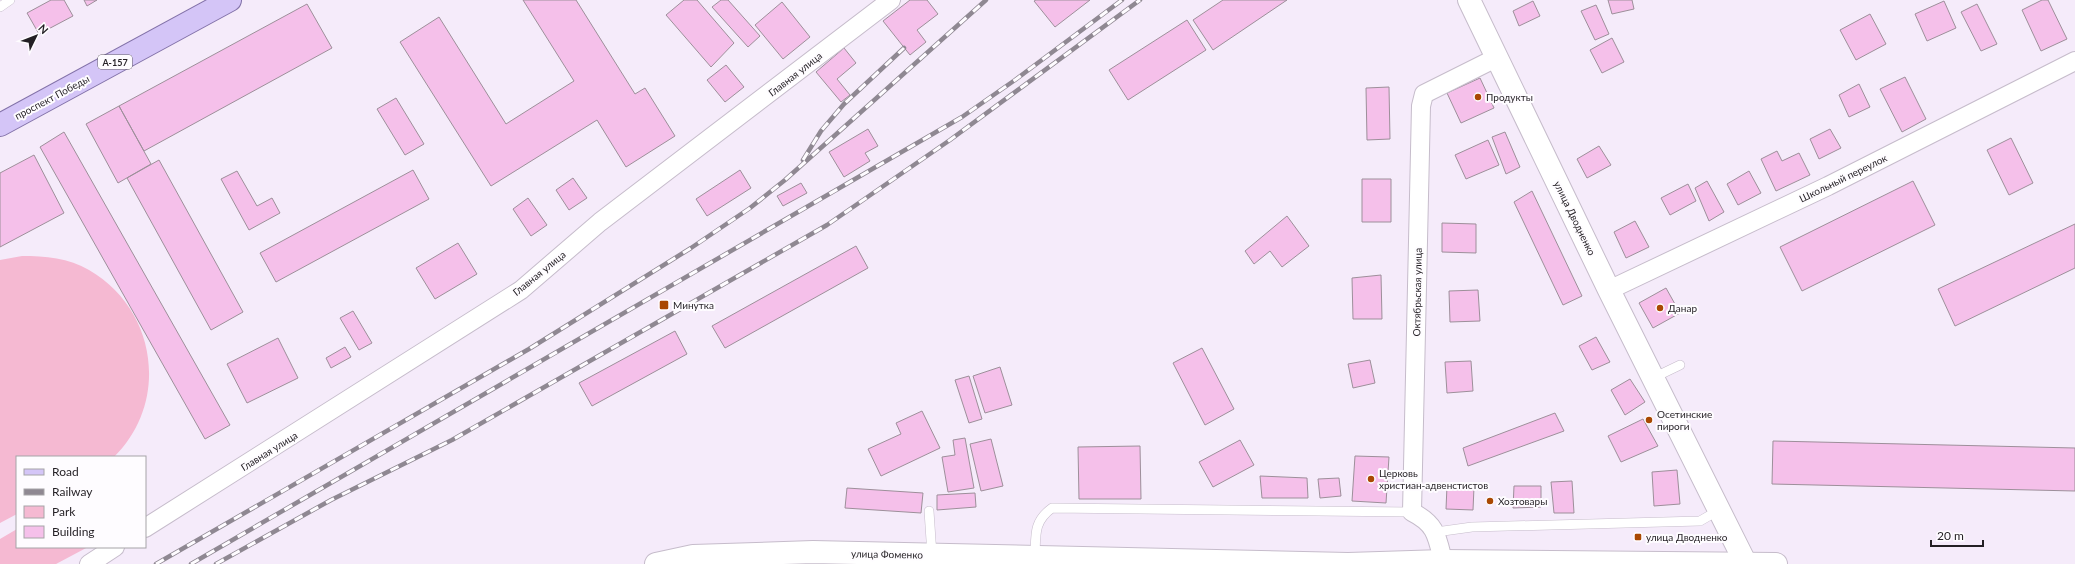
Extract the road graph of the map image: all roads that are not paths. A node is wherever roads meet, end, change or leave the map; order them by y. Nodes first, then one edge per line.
1 (10, 0) edge
2 (230, 0) edge
3 (891, 0) edge
4 (1469, 0) edge
5 (0, 7) edge
6 (1498, 58) junction
7 (2075, 61) edge
8 (0, 125) edge
9 (1609, 290) junction
10 (1680, 365) dead end
11 (1653, 378) junction
12 (1719, 510) junction
13 (929, 511) dead end
14 (1412, 512) junction
15 (146, 527) edge
16 (1436, 532) junction
17 (114, 548) edge
18 (932, 555) junction
19 (1035, 557) junction
20 (814, 558) edge
21 (1443, 561) junction
22 (1624, 563) edge
23 (89, 564) edge
24 (656, 564) edge
25 (1348, 564) edge
26 (1746, 564) edge
27 (1776, 564) edge

1 - 5 lane
2 - 8 main road, проспект Победы / А-157
3 - 15 street, Главная улица
4 - 6 street, улица Дводненко
6 - 9 street, улица Дводненко
6 - 14 street, Октябрьская улица
7 - 9 street, Школьный переулок
9 - 11 street, улица Дводненко
10 - 11 lane
11 - 12 street, улица Дводненко
12 - 16 lane
12 - 26 street, улица Дводненко
13 - 18 lane
14 - 16 street
14 - 19 lane
16 - 21 street
17 - 23 street
18 - 19 street, улица Фоменко
18 - 20 street, улица Фоменко
19 - 25 street, улица Фоменко
20 - 24 street, улица Фоменко
21 - 22 street, улица Фоменко
21 - 25 street, улица Фоменко
22 - 26 street, улица Фоменко
26 - 27 street, улица Фоменко

